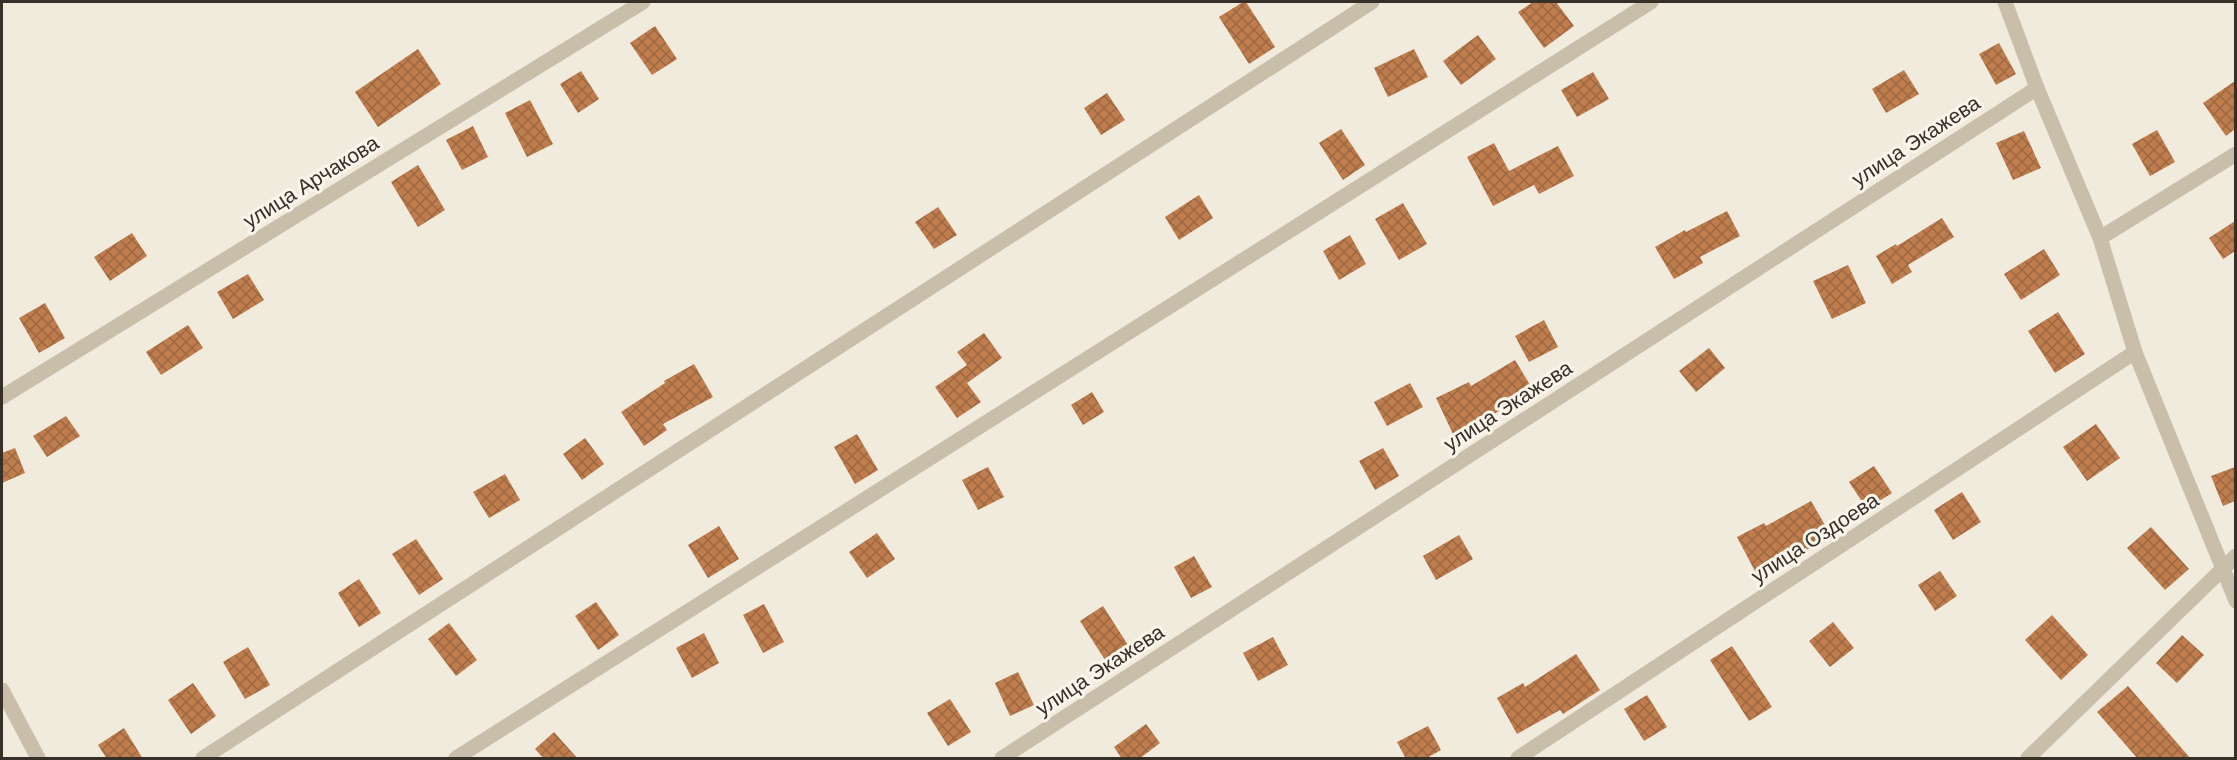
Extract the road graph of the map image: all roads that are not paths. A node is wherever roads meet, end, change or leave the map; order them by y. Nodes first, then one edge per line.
1 (643, 2) edge
2 (1372, 2) edge
3 (1651, 2) edge
4 (2005, 2) edge
5 (2037, 88) junction
6 (2235, 154) edge
7 (2100, 238) junction
8 (2135, 352) junction
9 (2, 397) edge
10 (2235, 556) edge
11 (2223, 568) junction
12 (2235, 601) edge
13 (2, 690) edge
14 (38, 759) edge
15 (203, 759) edge
16 (456, 759) edge
17 (1002, 759) edge
18 (1518, 759) edge
19 (2028, 759) edge

1 - 9 street, улица Арчакова
2 - 15 street
3 - 16 street
4 - 5 street
5 - 7 street
5 - 17 street, улица Экажева
6 - 7 street
7 - 8 street
8 - 11 street
8 - 18 street, улица Оздоева
10 - 11 street
11 - 12 street
11 - 19 street
13 - 14 street

